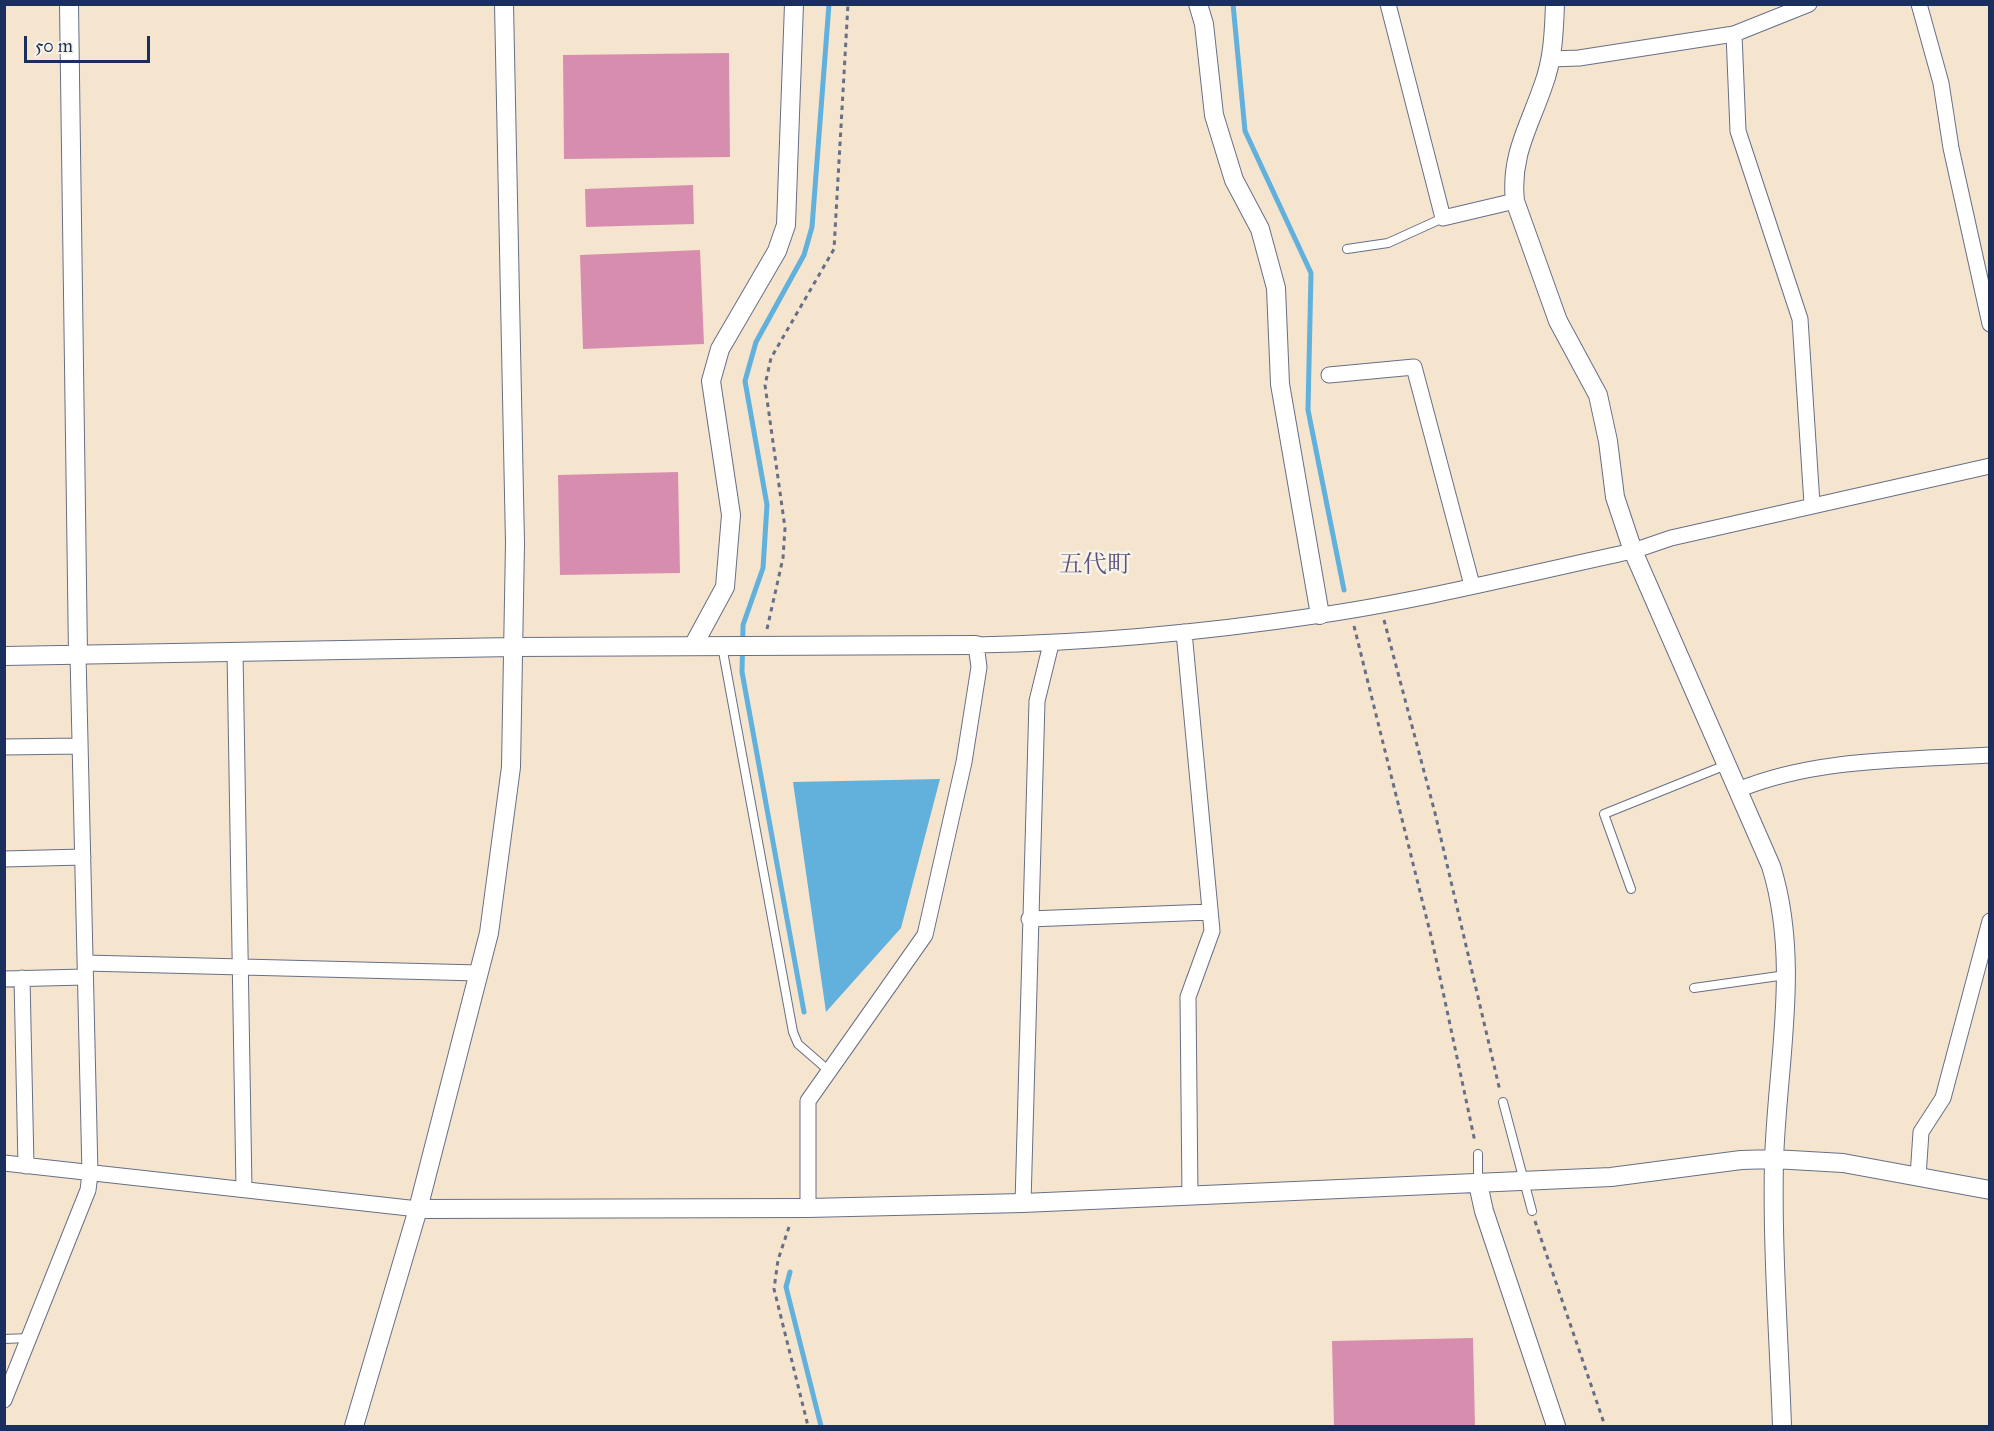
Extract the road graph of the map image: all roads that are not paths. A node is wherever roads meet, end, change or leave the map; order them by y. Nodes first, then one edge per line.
1 (69, 4) edge
2 (504, 4) edge
3 (794, 4) edge
4 (1198, 4) edge
5 (1388, 4) edge
6 (1555, 4) edge
7 (1809, 4) edge
8 (1919, 4) edge
9 (1734, 34) junction
10 (1551, 58) junction
11 (1515, 201) junction
12 (1443, 218) junction
13 (1347, 249) dead end
14 (1989, 324) edge
15 (1329, 375) dead end
16 (1989, 466) edge
17 (1812, 504) junction
18 (1633, 552) junction
19 (1472, 585) junction
20 (1320, 615) junction
21 (1184, 632) junction
22 (1051, 644) junction
23 (976, 645) junction
24 (693, 646) junction
25 (722, 646) junction
26 (513, 647) junction
27 (236, 652) junction
28 (78, 655) junction
29 (4, 656) edge
30 (80, 746) junction
31 (4, 747) edge
32 (1989, 755) edge
33 (1726, 765) junction
34 (1738, 790) junction
35 (83, 857) junction
36 (4, 859) edge
37 (1631, 889) dead end
38 (1210, 912) junction
39 (1029, 919) junction
40 (1989, 921) edge
41 (241, 968) junction
42 (85, 970) junction
43 (479, 973) junction
44 (1786, 975) junction
45 (22, 978) junction
46 (4, 979) edge
47 (1695, 988) dead end
48 (828, 1070) junction
49 (1503, 1102) road end
50 (1478, 1154) road end
51 (1774, 1159) junction
52 (4, 1163) edge
53 (26, 1166) junction
54 (90, 1174) junction
55 (1918, 1177) junction
56 (1523, 1182) junction
57 (1478, 1184) junction
58 (244, 1189) junction
59 (1989, 1190) edge
60 (1190, 1196) junction
61 (1023, 1203) junction
62 (808, 1208) junction
63 (418, 1209) junction
64 (1532, 1211) road end
65 (29, 1338) junction
66 (4, 1339) edge
67 (4, 1400) edge
68 (354, 1426) edge
69 (1556, 1426) edge
70 (1782, 1426) edge

1 - 28 street
2 - 26 street
3 - 24 street
4 - 20 street
5 - 12 street
6 - 10 street
7 - 9 street
8 - 14 street
9 - 10 street
9 - 17 street
10 - 11 street
11 - 12 street
11 - 18 street
12 - 13 lane
15 - 19 street
16 - 17 street
17 - 18 street
18 - 19 street
18 - 33 street
19 - 20 street
20 - 21 street
21 - 22 street
21 - 38 street
22 - 23 street
22 - 39 street
23 - 25 street
23 - 48 street
24 - 25 street
24 - 26 street
25 - 48 lane
26 - 27 street
26 - 43 street
27 - 28 street
27 - 41 street
28 - 29 street
28 - 30 street
30 - 31 street
30 - 35 street
32 - 34 street
33 - 34 street
33 - 37 lane
34 - 44 street
35 - 36 street
35 - 42 street
38 - 39 street
38 - 60 street
39 - 61 street
40 - 55 street
41 - 42 street
41 - 43 street
41 - 58 street
42 - 45 street
42 - 54 street
43 - 63 street
44 - 47 lane
44 - 51 street
45 - 46 street
45 - 53 street
48 - 62 street
49 - 56 lane
50 - 57 lane
51 - 55 street
51 - 56 street
51 - 70 street
52 - 53 street
53 - 54 street
54 - 58 street
54 - 65 street
55 - 59 street
56 - 57 street
56 - 64 lane
57 - 60 street
57 - 69 street
58 - 63 street
60 - 61 street
61 - 62 street
62 - 63 street
63 - 68 street
65 - 66 lane
65 - 67 street

